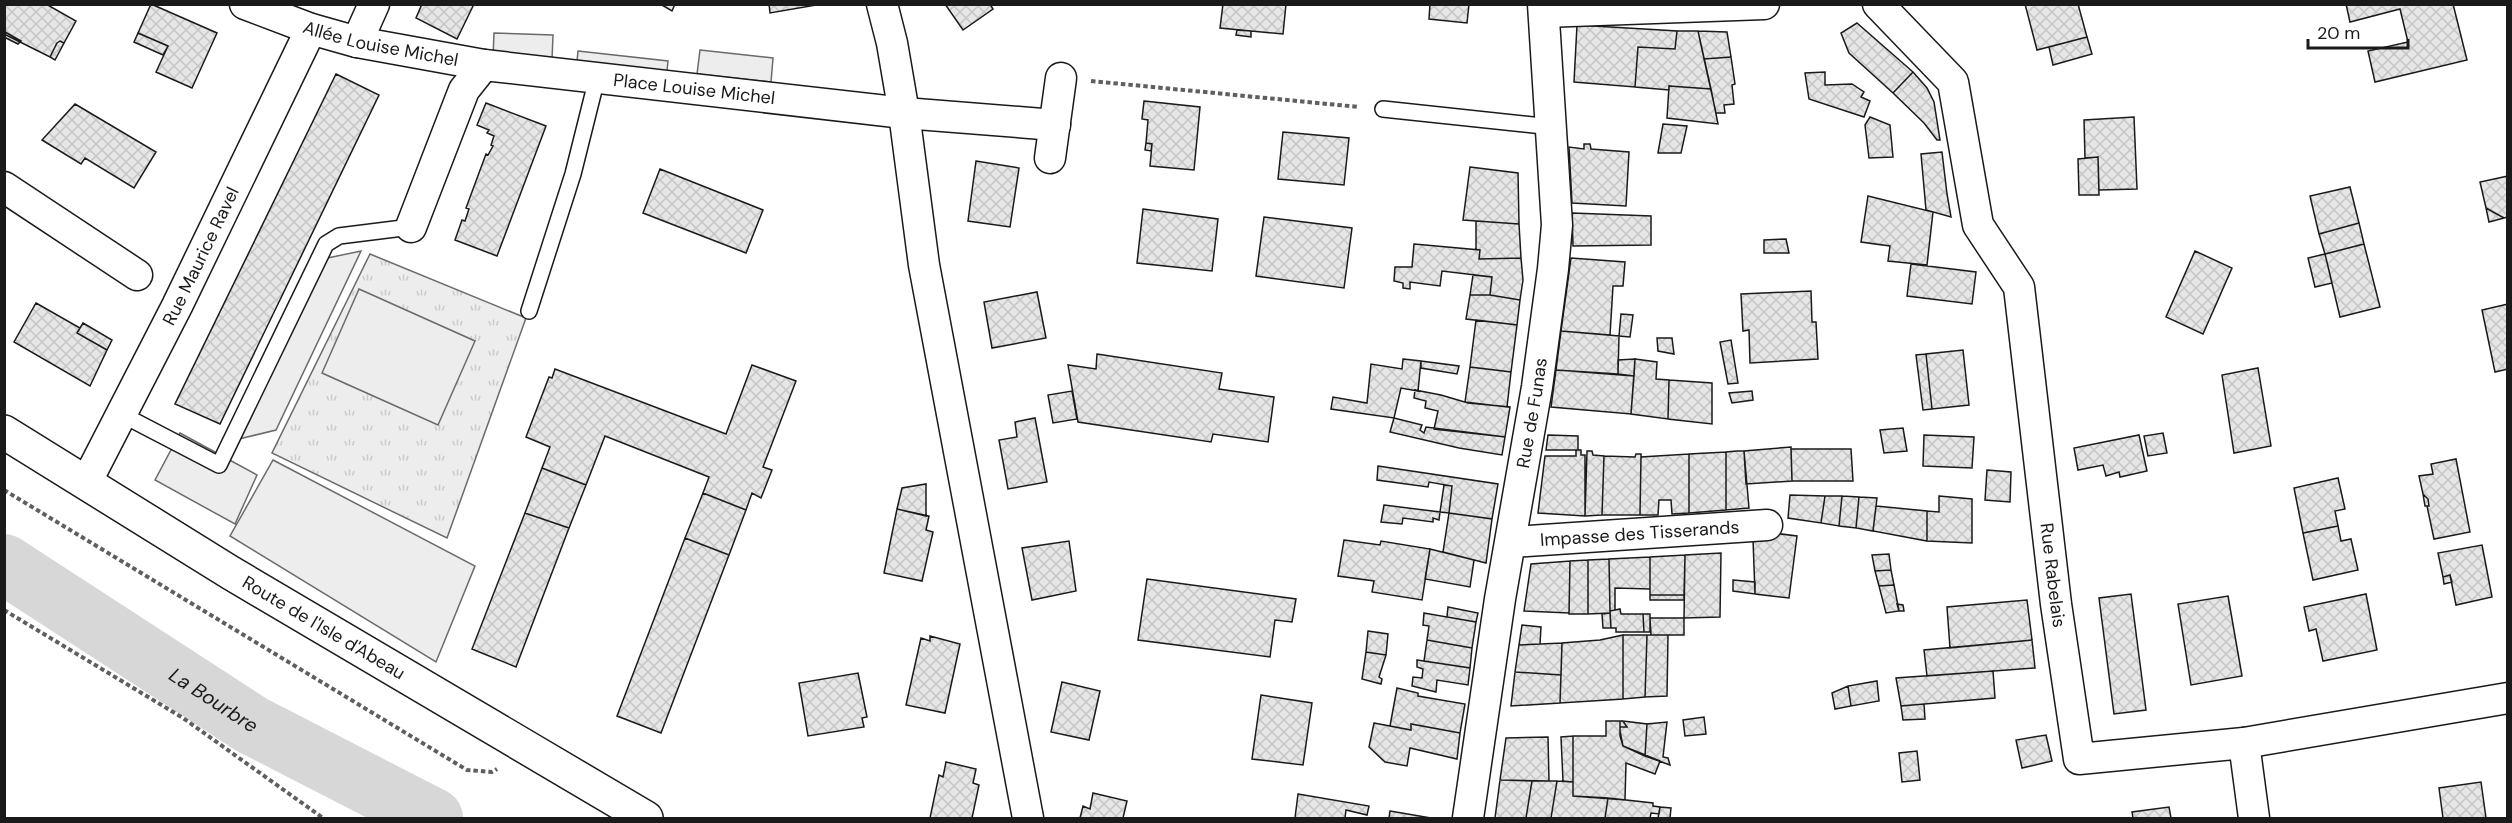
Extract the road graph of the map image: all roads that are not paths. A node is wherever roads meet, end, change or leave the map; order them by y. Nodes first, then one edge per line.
1 (245, 4) edge
2 (374, 4) edge
3 (882, 4) edge
4 (1764, 4) edge
5 (1878, 4) edge
6 (1544, 8) edge
7 (311, 29) junction
8 (357, 42) junction
9 (484, 65) junction
10 (597, 78) junction
11 (1061, 78) road end
12 (1383, 109) road end
13 (904, 114) junction
14 (1055, 125) junction
15 (1552, 127) junction
16 (1050, 158) dead end
17 (4, 187) edge
18 (411, 227) joint
19 (137, 275) dead end
20 (529, 311) dead end
21 (121, 414) junction
22 (4, 432) edge
23 (87, 481) junction
24 (1767, 525) dead end
25 (1512, 542) junction
26 (2508, 698) edge
27 (2244, 743) junction
28 (646, 819) edge
29 (1028, 819) edge
30 (1467, 819) edge
31 (2254, 819) edge

1 - 7 street, Allée Louise Michel
2 - 8 street
3 - 13 street
4 - 6 street
5 - 27 street, Rue Rabelais
6 - 15 street, Rue de Funas
7 - 8 street, Allée Louise Michel
7 - 21 street, Rue Maurice Ravel
8 - 9 street, Allée Louise Michel
9 - 10 street, Place Louise Michel
9 - 18 street
10 - 13 street, Place Louise Michel
10 - 20 lane
11 - 14 street
12 - 15 lane
13 - 14 street, Place Louise Michel
13 - 29 street
14 - 16 street
15 - 25 street, Rue de Funas
17 - 19 street
18 - 21 lane
21 - 23 street, Rue Maurice Ravel
22 - 23 street, Route de l'Isle d'Abeau
23 - 28 street, Route de l'Isle d'Abeau
24 - 25 street, Impasse des Tisserands
25 - 30 street, Rue de Funas
26 - 27 street, Rue Rabelais
27 - 31 street

